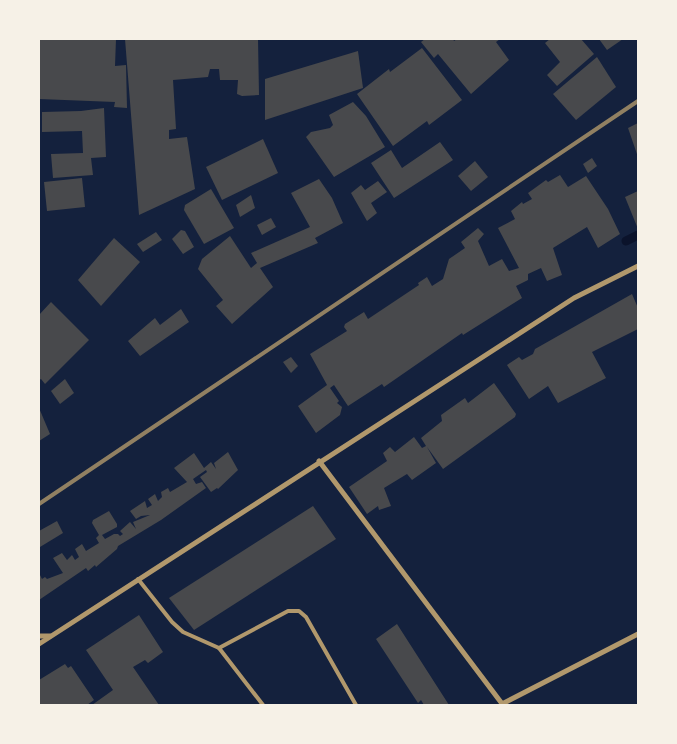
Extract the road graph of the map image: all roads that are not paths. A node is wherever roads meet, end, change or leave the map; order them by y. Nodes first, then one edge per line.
1 (638, 266) edge
2 (319, 461) junction
3 (138, 579) junction
4 (638, 634) edge
5 (39, 636) edge
6 (51, 636) junction
7 (39, 644) edge
8 (219, 648) junction
9 (502, 704) edge
10 (263, 705) edge
11 (356, 705) edge

1 - 2 street
2 - 3 street
2 - 9 street
3 - 6 street
3 - 8 lane
4 - 9 street
5 - 6 street
6 - 7 street
8 - 10 lane
8 - 11 lane

